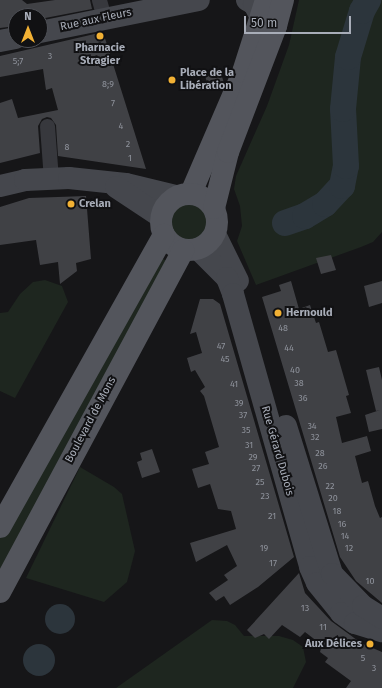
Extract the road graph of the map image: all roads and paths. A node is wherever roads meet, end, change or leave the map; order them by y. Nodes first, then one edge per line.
1 (248, 0) edge
2 (276, 0) edge
3 (283, 0) edge
4 (189, 1) edge
5 (264, 8) edge
6 (101, 9) edge
7 (48, 29) edge
8 (260, 70) junction
9 (47, 126) dead end
10 (50, 179) junction
11 (114, 185) junction
12 (0, 186) edge
13 (184, 195) junction
14 (214, 208) junction
15 (162, 226) junction
16 (215, 234) junction
17 (191, 249) junction
18 (0, 527) edge
19 (0, 592) edge
20 (382, 618) edge
21 (382, 631) edge

1 - 5 street
2 - 8 street
3 - 8 main road
4 - 6 street, Rue aux Fleurs
5 - 13 main road
6 - 7 street, Rue aux Fleurs
8 - 14 main road
9 - 10 street
10 - 11 street
10 - 12 street
11 - 13 street
11 - 15 street
13 - 14 main road
13 - 15 main road
14 - 16 main road
15 - 17 main road
15 - 18 main road
16 - 17 main road
16 - 20 street, Rue Gérard Dubois
17 - 19 main road, Boulevard de Mons
17 - 21 street, Rue Gérard Dubois

